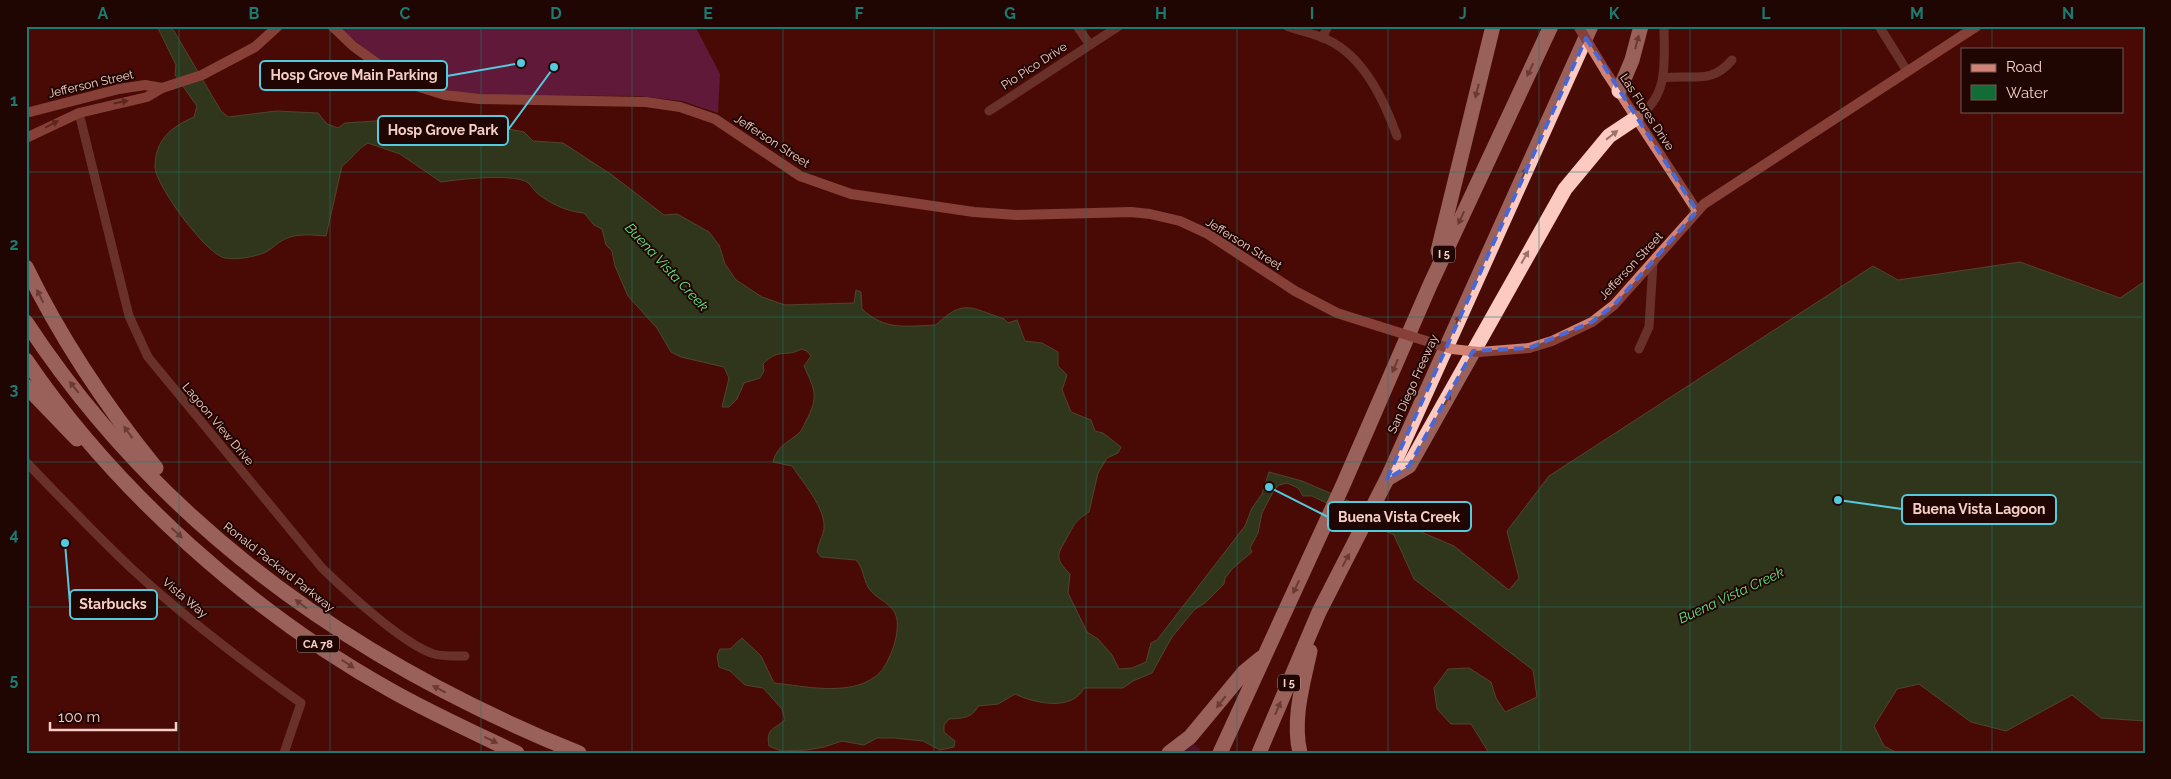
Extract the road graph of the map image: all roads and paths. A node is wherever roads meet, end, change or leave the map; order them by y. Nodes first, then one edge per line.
1 (278, 26) edge
2 (332, 26) edge
3 (1077, 26) edge
4 (1119, 26) edge
5 (1287, 26) edge
6 (1328, 26) edge
7 (1493, 26) edge
8 (1551, 26) edge
9 (1578, 26) edge
10 (1591, 26) edge
11 (1641, 26) edge
12 (1664, 26) edge
13 (1878, 26) edge
14 (1977, 26) edge
15 (1322, 38) junction
16 (1090, 45) junction
17 (1732, 60) dead end
18 (1908, 71) junction
19 (1663, 78) junction
20 (162, 88) junction
21 (1619, 91) junction
22 (989, 110) dead end
23 (26, 113) edge
24 (79, 113) junction
25 (1636, 118) junction
26 (1397, 136) dead end
27 (26, 138) edge
28 (1697, 211) junction
29 (1653, 263) junction
30 (26, 267) edge
31 (1430, 284) junction
32 (26, 322) edge
33 (1639, 349) dead end
34 (26, 360) edge
35 (26, 386) edge
36 (26, 462) edge
37 (1387, 479) junction
38 (142, 500) junction
39 (202, 525) junction
40 (1319, 612) junction
41 (1266, 653) junction
42 (465, 656) dead end
43 (284, 753) edge
44 (518, 753) edge
45 (579, 753) edge
46 (1169, 753) edge
47 (1220, 753) edge
48 (1259, 753) edge
49 (1300, 753) edge

1 - 20 main road, Jefferson Street
2 - 29 main road, Jefferson Street, bridge
3 - 16 street
4 - 16 street, Pio Pico Drive
5 - 15 street
6 - 15 street
7 -> 31 highway
8 -> 31 highway, San Diego Freeway / I 5
9 - 21 main road, Las Flores Drive, bridge
37 -> 10 highway, San Diego Freeway / I 5
21 -> 11 highway
12 - 19 street
13 - 18 street
14 - 18 main road, Jefferson Street
15 - 26 street
16 - 22 street, Pio Pico Drive
17 - 19 street
18 - 28 main road, Jefferson Street
19 - 25 street
20 - 23 main road, Jefferson Street
24 -> 20 main road, Jefferson Street
21 - 25 main road, Las Flores Drive
27 -> 24 main road, Jefferson Street
24 - 42 street, Lagoon View Drive
25 - 28 main road, Las Flores Drive
37 -> 25 highway
28 - 29 main road, Jefferson Street
29 - 33 street
39 -> 30 highway
31 -> 41 highway, San Diego Freeway / I 5
39 -> 32 highway, Ronald Packard Parkway / CA 78
34 - 38 highway, CA 78
35 - 38 highway
36 - 43 street, Vista Way
40 -> 37 highway, San Diego Freeway / I 5
38 -> 44 highway, CA 78
45 -> 39 highway, Ronald Packard Parkway / CA 78
48 -> 40 highway, San Diego Freeway / I 5
40 - 49 highway
41 -> 46 highway
41 - 47 highway, San Diego Freeway / I 5

